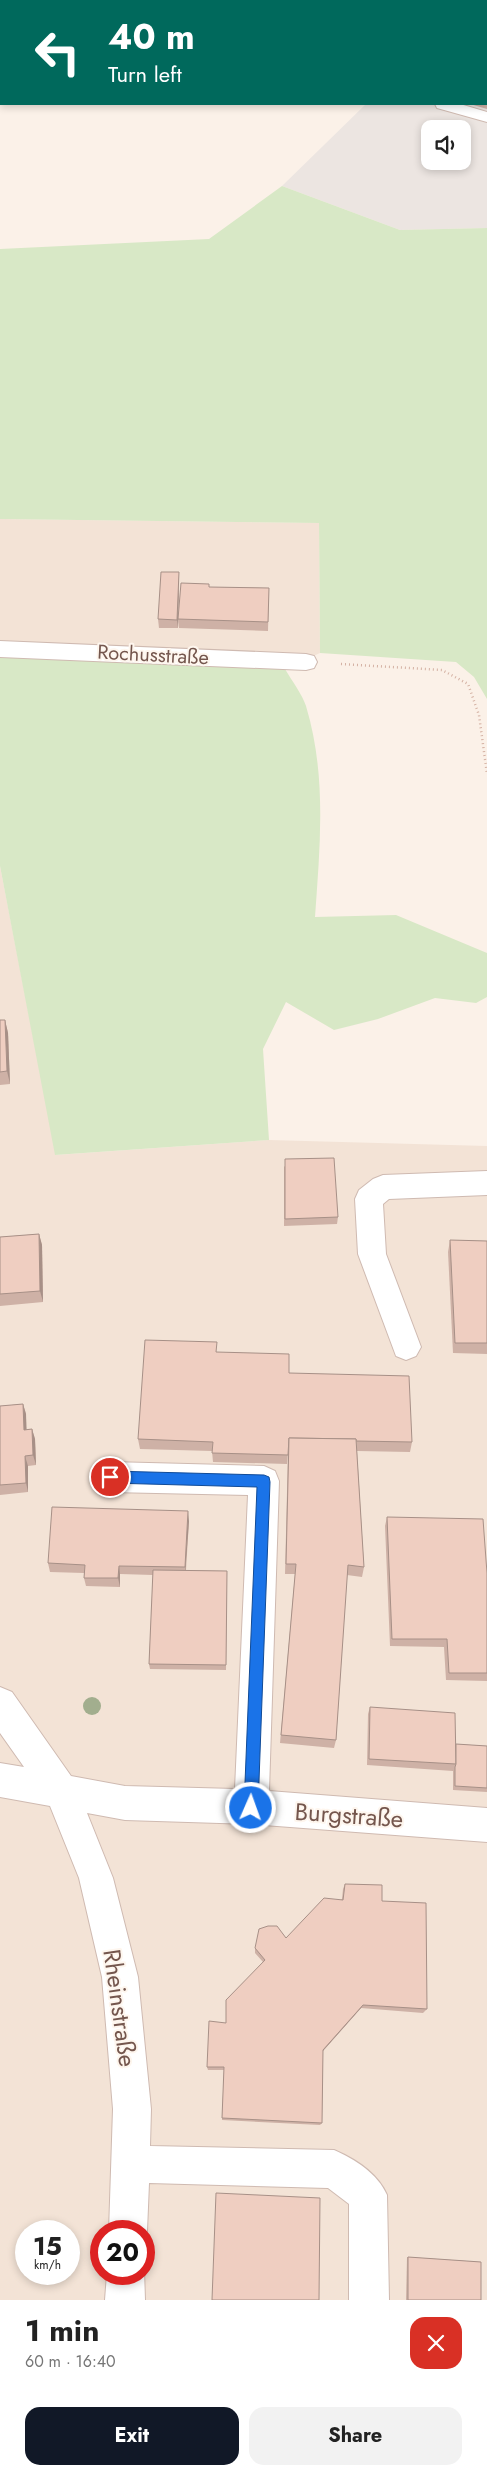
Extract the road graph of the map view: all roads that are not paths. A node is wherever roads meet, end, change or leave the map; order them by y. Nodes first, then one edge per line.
1 (446, 105) edge
2 (487, 117) edge
3 (0, 649) edge
4 (306, 662) road end
5 (487, 1183) edge
6 (406, 1347) dead end
7 (110, 1477) dead end
8 (0, 1704) edge
9 (0, 1780) edge
10 (62, 1793) junction
11 (251, 1808) junction
12 (487, 1825) edge
13 (130, 2164) junction
14 (128, 2220) edge
15 (126, 2285) edge
16 (125, 2300) edge
17 (369, 2300) edge

1 - 2 street
3 - 4 street, Rochusstraße
5 - 6 street
7 - 11 street
8 - 10 street, Rheinstraße
9 - 10 street, Burgstraße
10 - 11 street, Burgstraße
10 - 13 street, Rheinstraße
11 - 12 street, Burgstraße
13 - 14 street, Rheinstraße
13 - 17 street
15 - 16 street

